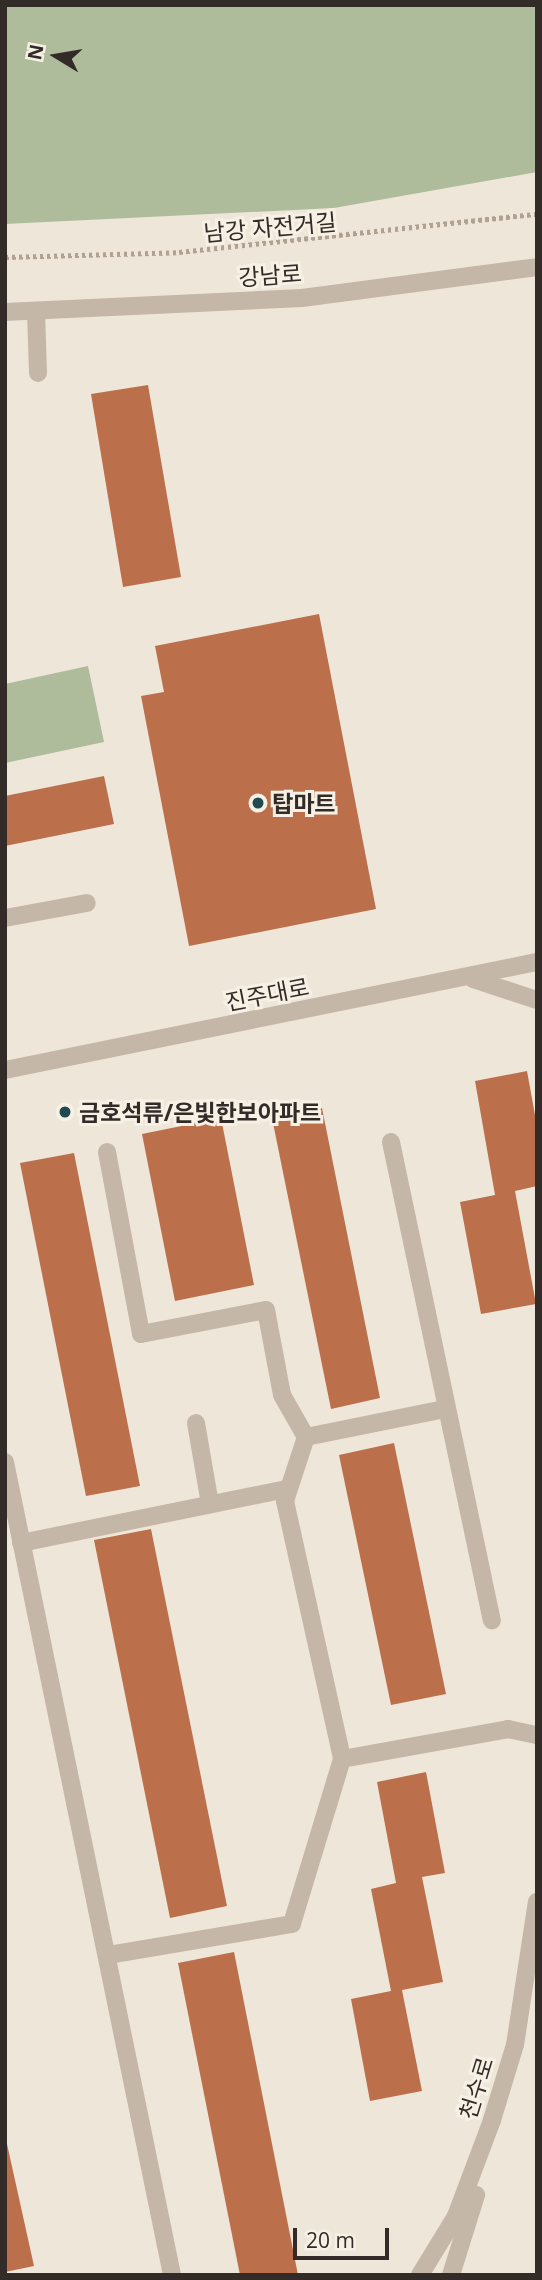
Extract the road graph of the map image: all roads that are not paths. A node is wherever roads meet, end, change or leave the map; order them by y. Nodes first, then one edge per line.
1 (537, 267) edge
2 (5, 312) edge
3 (36, 312) junction
4 (38, 373) dead end
5 (88, 903) dead end
6 (5, 918) edge
7 (537, 962) edge
8 (473, 979) junction
9 (537, 1000) edge
10 (5, 1070) edge
11 (391, 1142) dead end
12 (107, 1152) dead end
13 (445, 1409) junction
14 (196, 1423) dead end
15 (306, 1437) junction
16 (5, 1462) edge
17 (287, 1489) junction
18 (209, 1504) junction
19 (21, 1543) junction
20 (492, 1620) dead end
21 (537, 1735) edge
22 (342, 1759) junction
23 (537, 1902) edge
24 (108, 1955) junction
25 (515, 2045) junction
26 (172, 2275) edge
27 (420, 2275) edge
28 (451, 2275) edge

1 - 3 street, 강남로
2 - 3 street, 강남로
3 - 4 street
5 - 6 street
7 - 8 street, 진주대로
8 - 9 street
8 - 10 street, 진주대로
11 - 13 street
12 - 15 street
13 - 15 street
13 - 20 street
14 - 18 street
15 - 17 street
16 - 19 street
17 - 18 street
17 - 22 street
18 - 19 street
19 - 24 street
21 - 22 street
22 - 24 street
23 - 25 street, 천수로
24 - 26 street
25 - 27 street, 천수로
25 - 28 street

